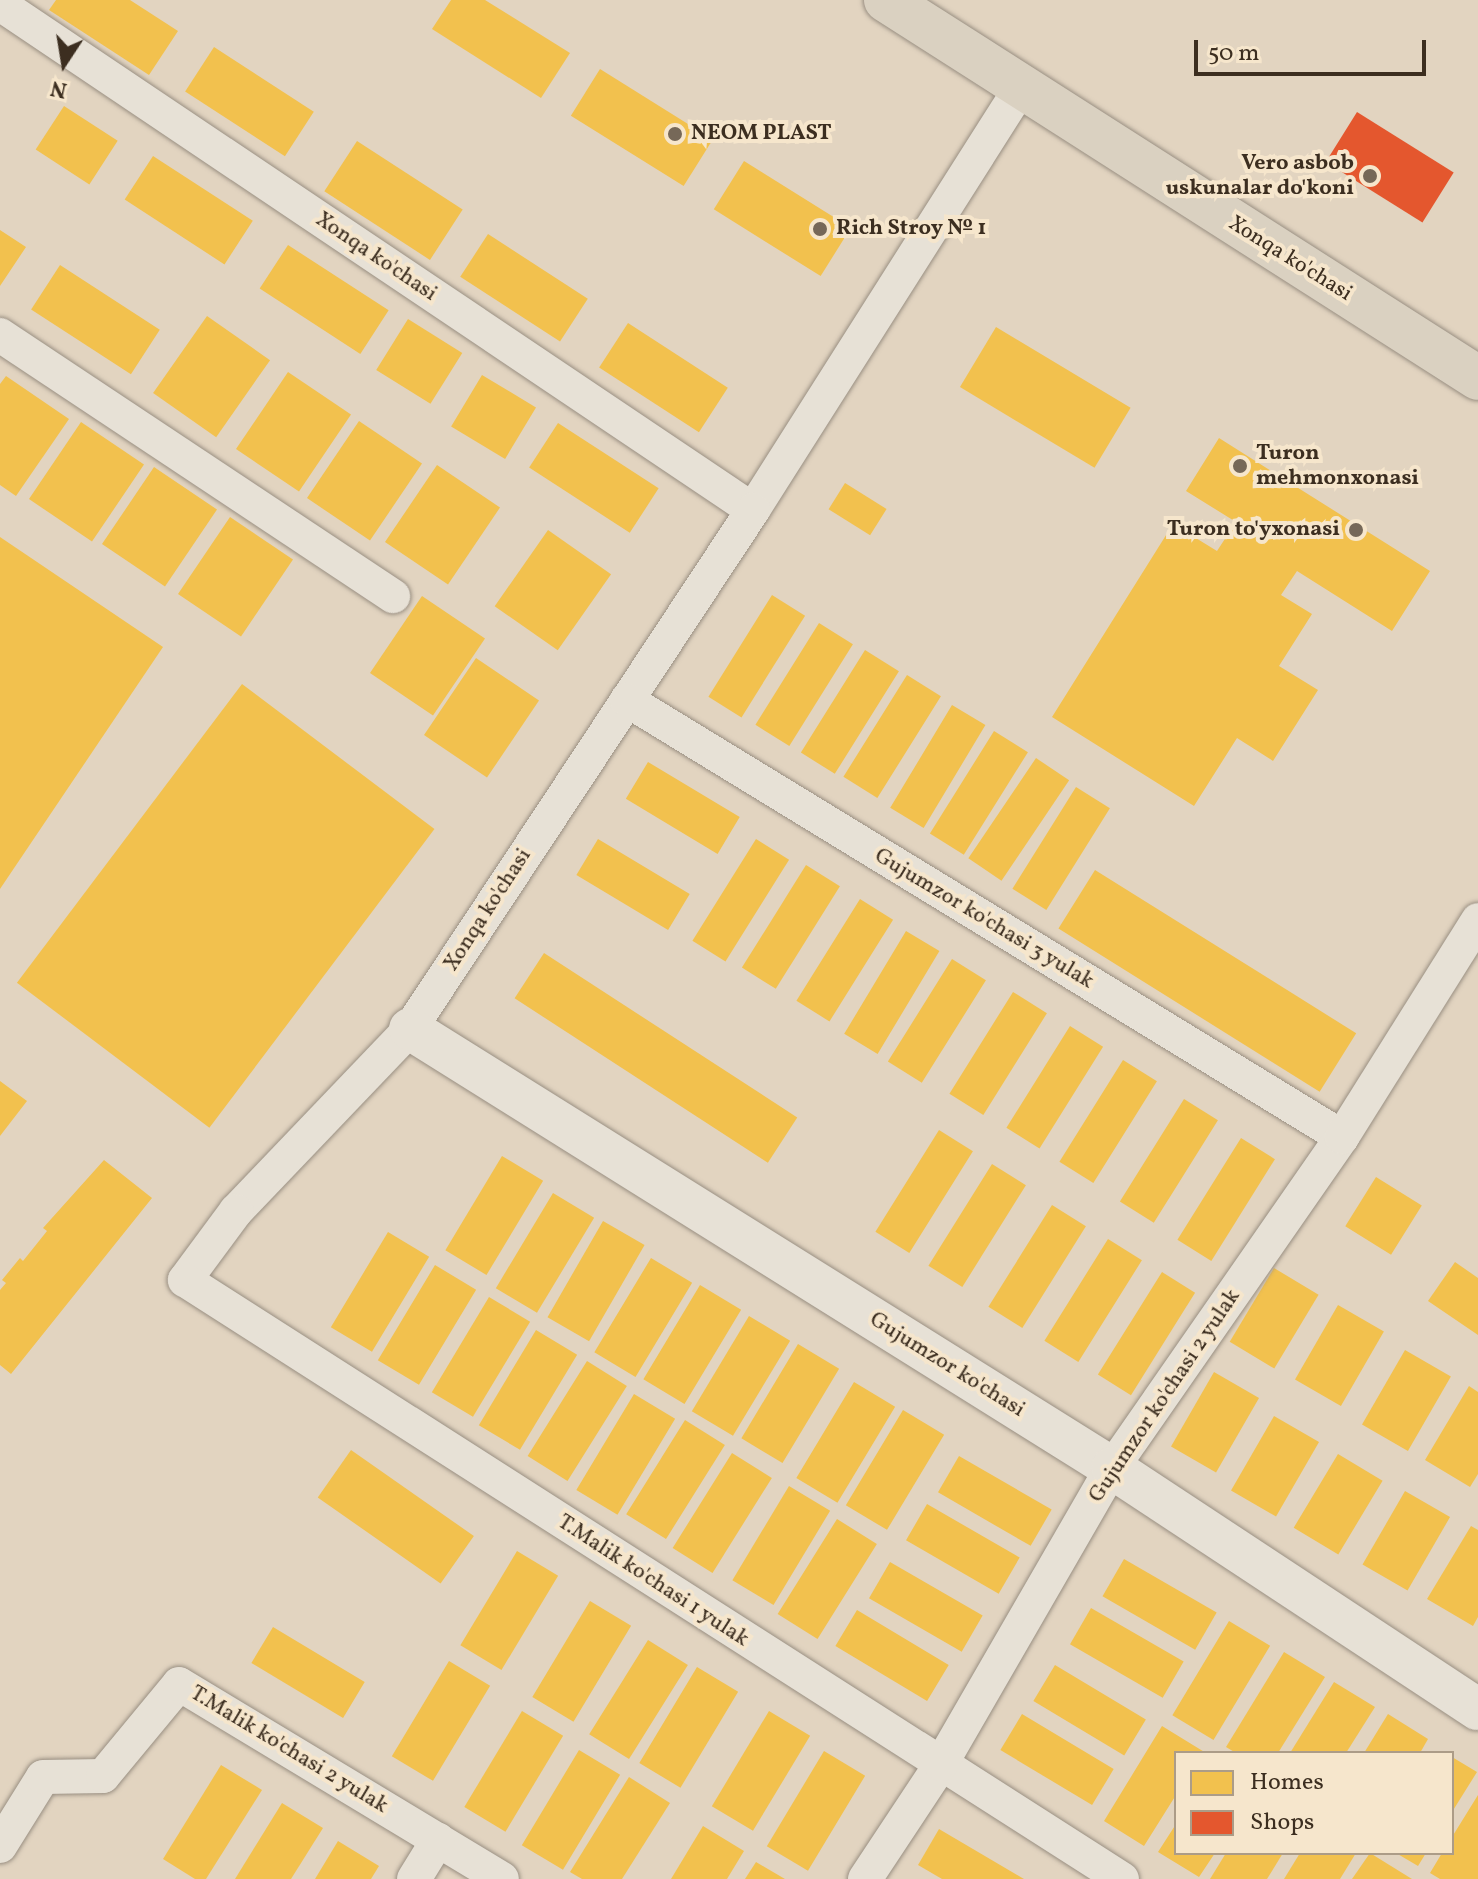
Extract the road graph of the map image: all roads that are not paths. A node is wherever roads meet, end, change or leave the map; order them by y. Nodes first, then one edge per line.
1 (886, 0) edge
2 (0, 4) edge
3 (1020, 89) junction
4 (0, 335) edge
5 (1478, 378) edge
6 (753, 510) junction
7 (393, 596) dead end
8 (627, 700) junction
9 (1478, 920) edge
10 (410, 1029) junction
11 (1342, 1137) junction
12 (185, 1280) joint
13 (1112, 1468) junction
14 (1478, 1709) edge
15 (941, 1764) junction
16 (438, 1840) junction
17 (0, 1846) edge
18 (414, 1879) edge
19 (502, 1879) edge
20 (865, 1879) edge
21 (1122, 1879) edge

1 - 3 main road, Xonqa ko'chasi
2 - 6 street, Xonqa ko'chasi
3 - 5 main road, Xonqa ko'chasi
3 - 6 street, Xonqa ko'chasi
4 - 7 street
6 - 8 street, Xonqa ko'chasi
8 - 10 street, Xonqa ko'chasi
8 - 11 street, Gujumzor ko'chasi 3 yulak
9 - 11 street, Gujumzor ko'chasi 2 yulak
10 - 12 street, Xonqa ko'chasi
10 - 13 street, Gujumzor ko'chasi
11 - 13 street, Gujumzor ko'chasi 2 yulak
12 - 15 street, T.Malik ko'chasi 1 yulak
13 - 14 street, Gujumzor ko'chasi
13 - 15 street, Gujumzor ko'chasi 2 yulak
15 - 20 street, Gujumzor ko'chasi 2 yulak
15 - 21 street, T.Malik ko'chasi 1 yulak
16 - 17 street, T.Malik ko'chasi 2 yulak
16 - 18 street
16 - 19 street, T.Malik ko'chasi 2 yulak

